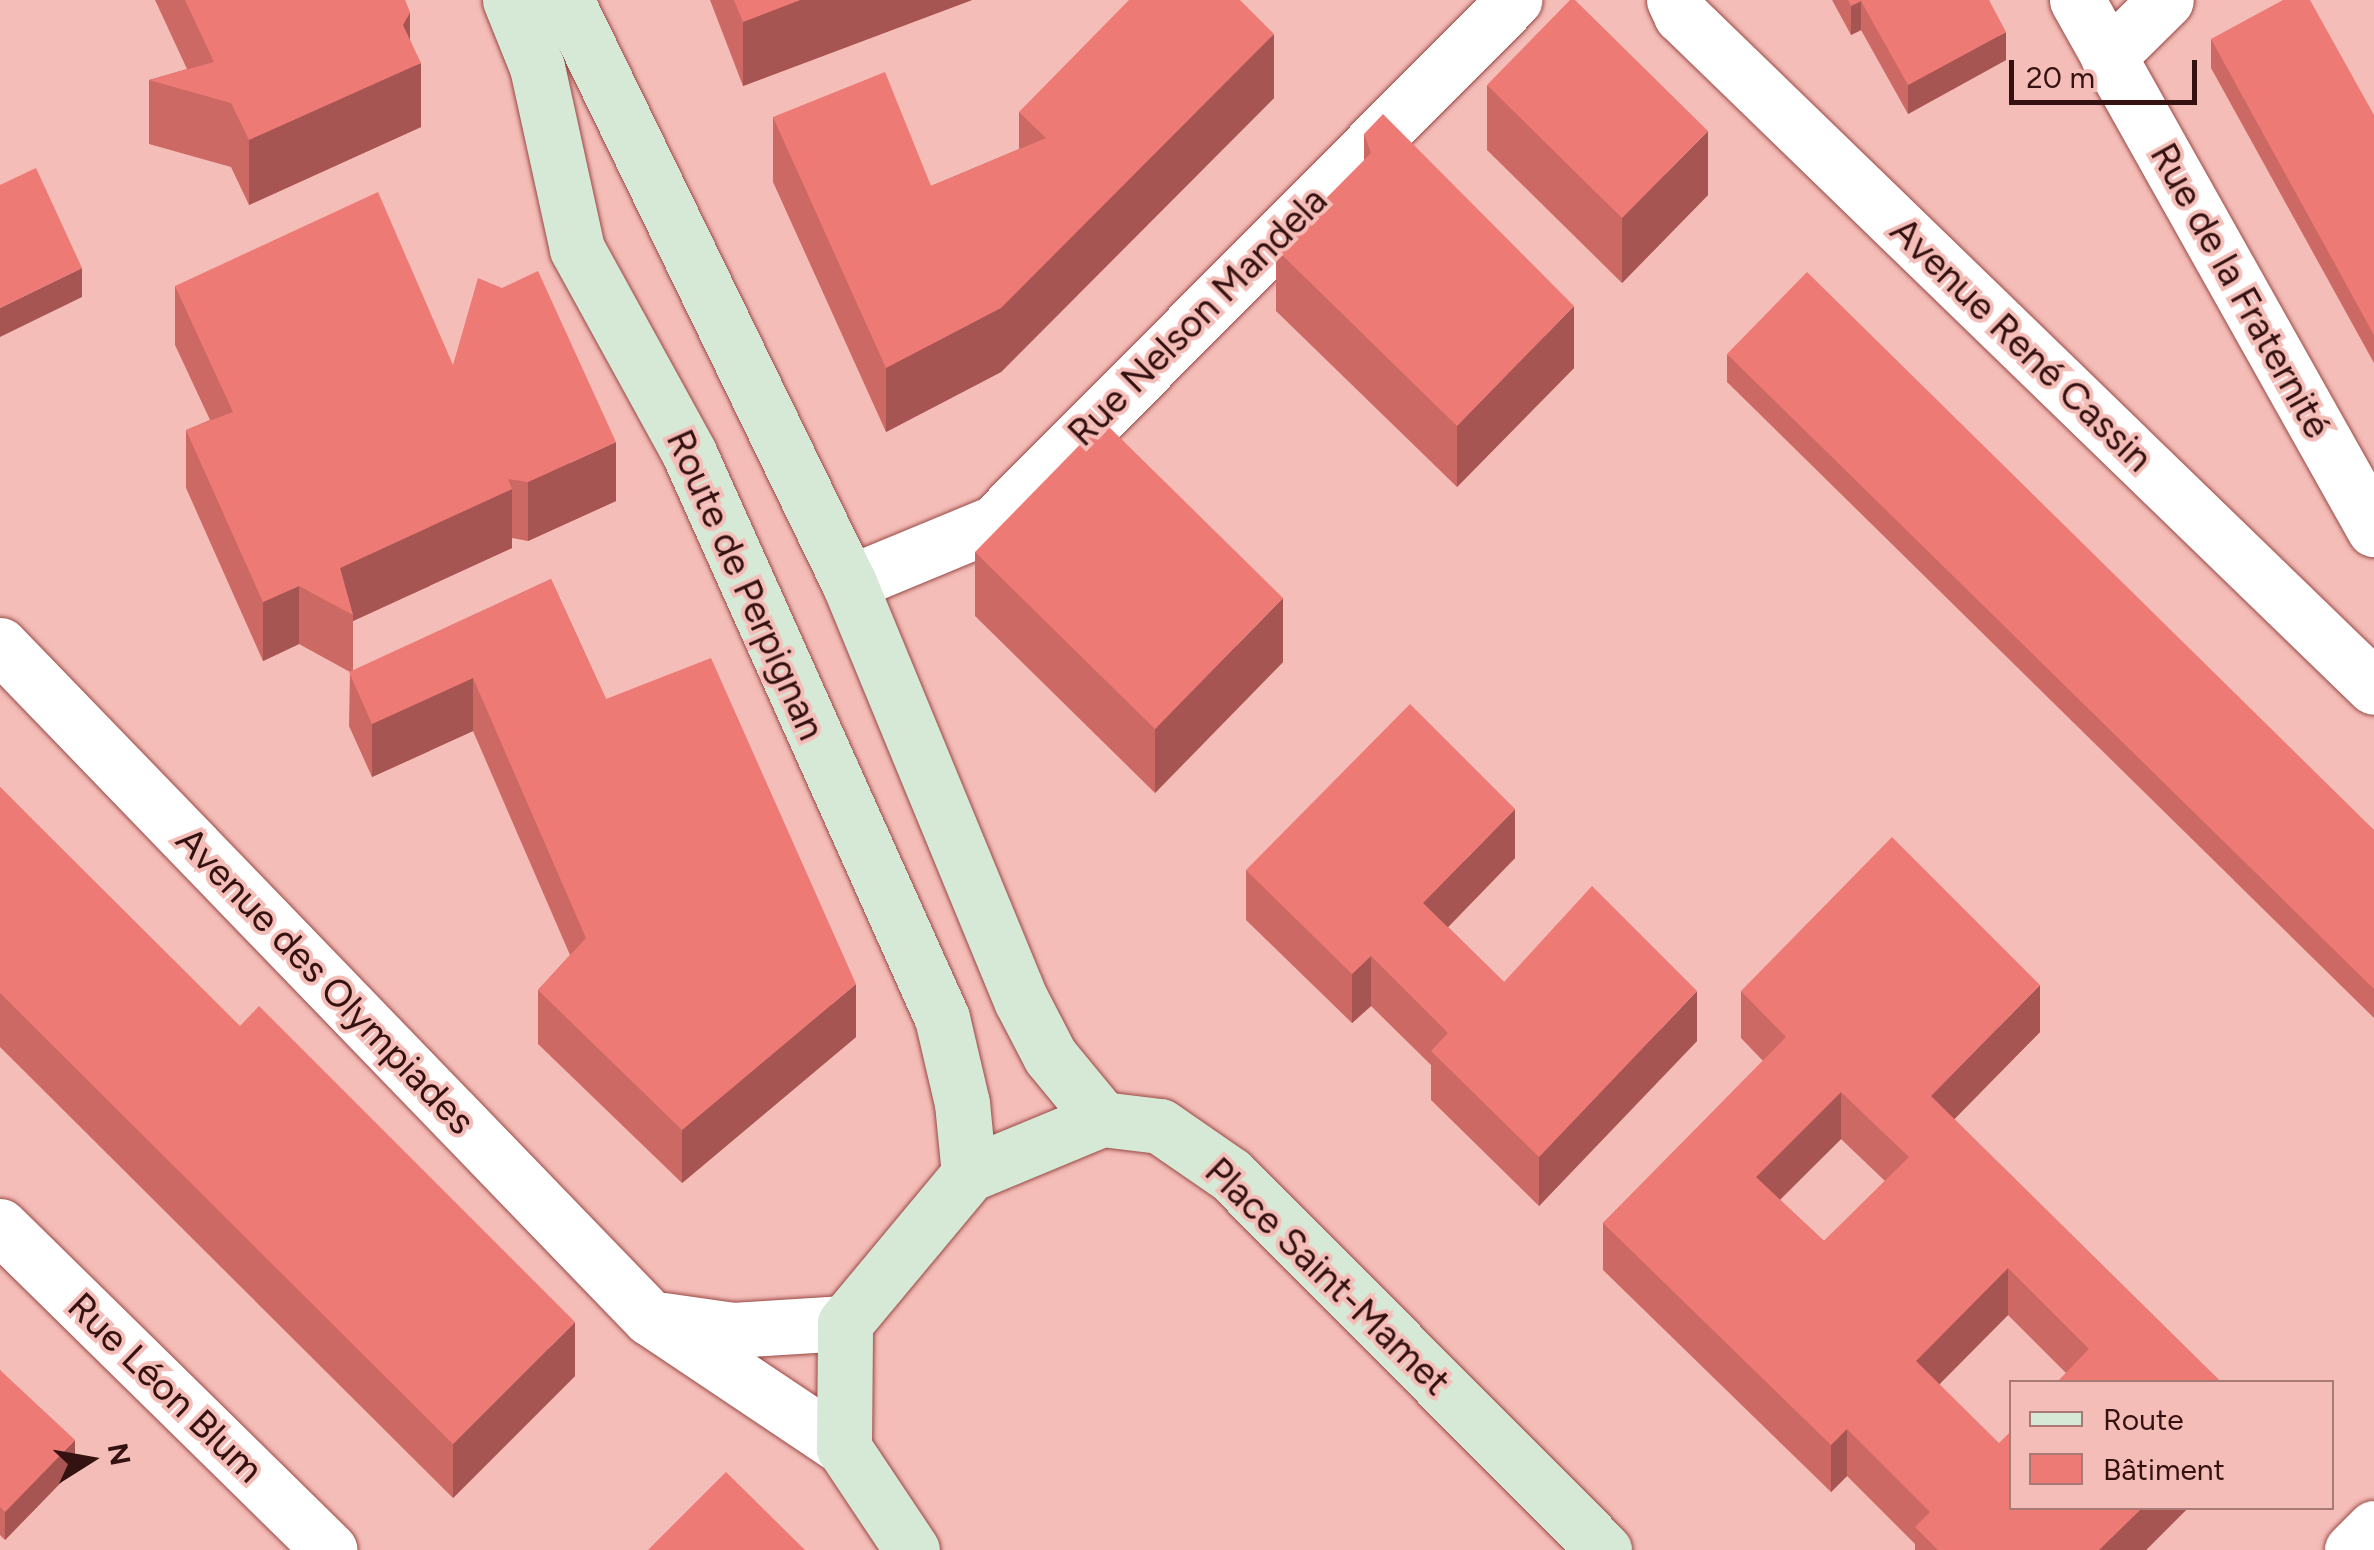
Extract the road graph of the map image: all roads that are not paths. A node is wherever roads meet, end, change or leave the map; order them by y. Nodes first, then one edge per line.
1 (510, 0) edge
2 (566, 0) edge
3 (1514, 0) edge
4 (1674, 0) edge
5 (2076, 0) edge
6 (2166, 0) edge
7 (2108, 57) junction
8 (2374, 529) edge
9 (849, 583) junction
10 (2353, 635) edge
11 (0, 645) edge
12 (2374, 687) edge
13 (1102, 1119) junction
14 (969, 1174) junction
15 (0, 1226) edge
16 (650, 1318) junction
17 (846, 1323) junction
18 (844, 1448) junction
19 (2374, 1528) edge
20 (330, 1550) edge
21 (912, 1550) edge
22 (1604, 1550) edge
23 (2352, 1550) edge

1 - 14 main road, Route de Perpignan
2 - 9 main road
3 - 9 street, Rue Nelson Mandela
4 - 10 street, Avenue René Cassin
5 - 7 street, Rue de la Fraternité
6 - 7 street
7 - 8 street, Rue de la Fraternité
9 - 13 main road
10 - 12 street, Avenue René Cassin
11 - 16 street, Avenue des Olympiades
13 - 14 main road, Place Saint-Mamet
13 - 22 main road, Place Saint-Mamet
14 - 17 main road, Place Saint-Mamet
15 - 20 street, Rue Léon Blum
16 - 17 street
16 - 18 street, Avenue des Olympiades
17 - 18 main road
18 - 21 main road
19 - 23 street

